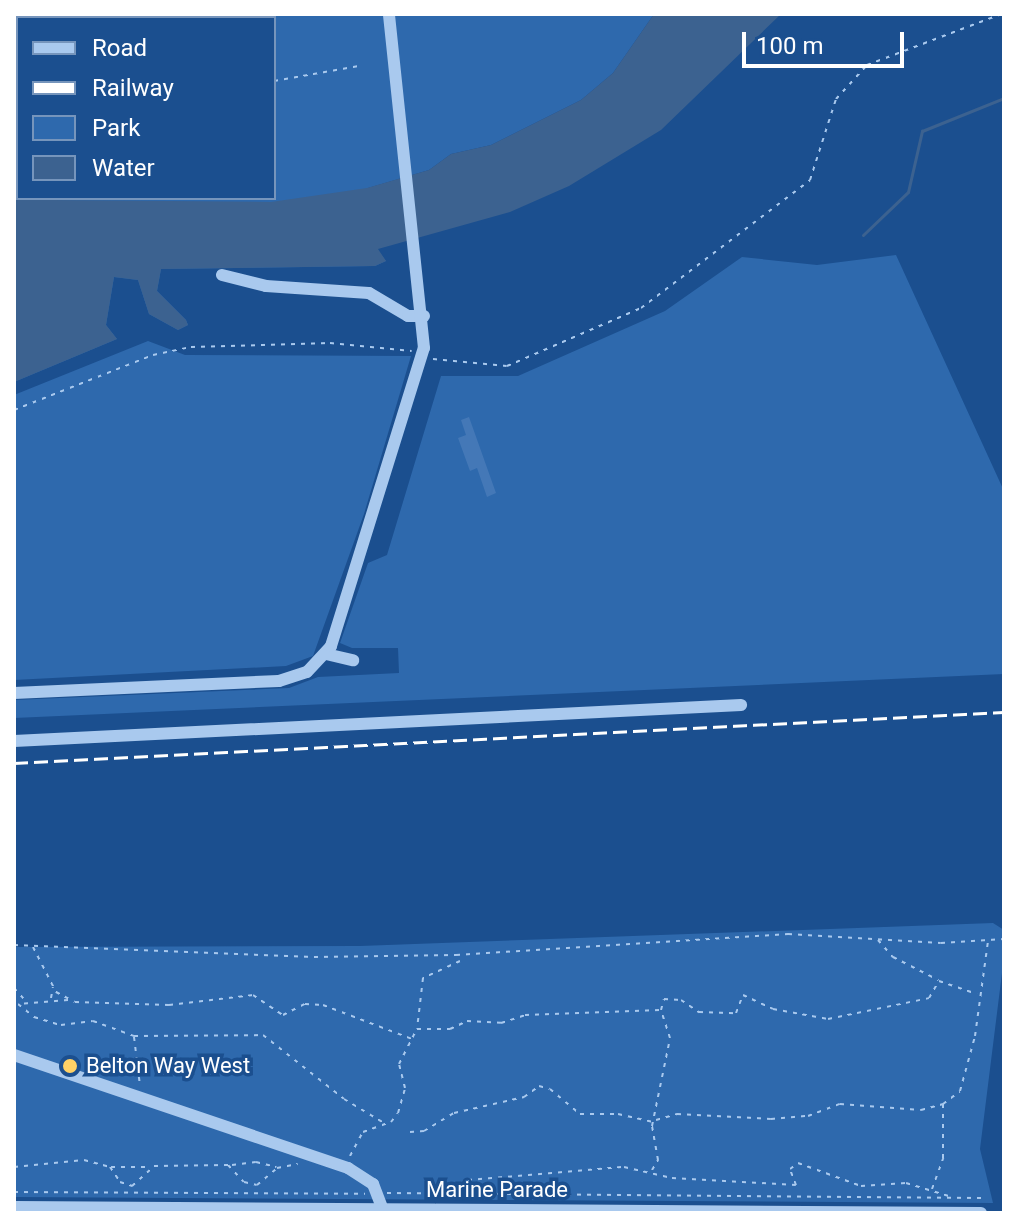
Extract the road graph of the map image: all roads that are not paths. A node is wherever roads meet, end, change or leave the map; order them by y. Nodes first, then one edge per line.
1 (389, 14) edge
2 (222, 275) dead end
3 (424, 316) junction
4 (326, 654) junction
5 (353, 660) dead end
6 (14, 693) edge
7 (741, 705) dead end
8 (14, 741) edge
9 (14, 1055) edge
10 (14, 1207) edge
11 (133, 1210) edge
12 (384, 1211) edge
13 (638, 1212) edge
14 (906, 1213) edge
15 (981, 1213) edge

1 - 3 street
2 - 3 street
3 - 4 street
4 - 5 street
4 - 6 street
7 - 8 street
9 - 12 street
10 - 11 street, Marine Parade
11 - 12 street, Marine Parade
12 - 13 street, Marine Parade
13 - 14 street, Marine Parade
14 - 15 street, Marine Parade

